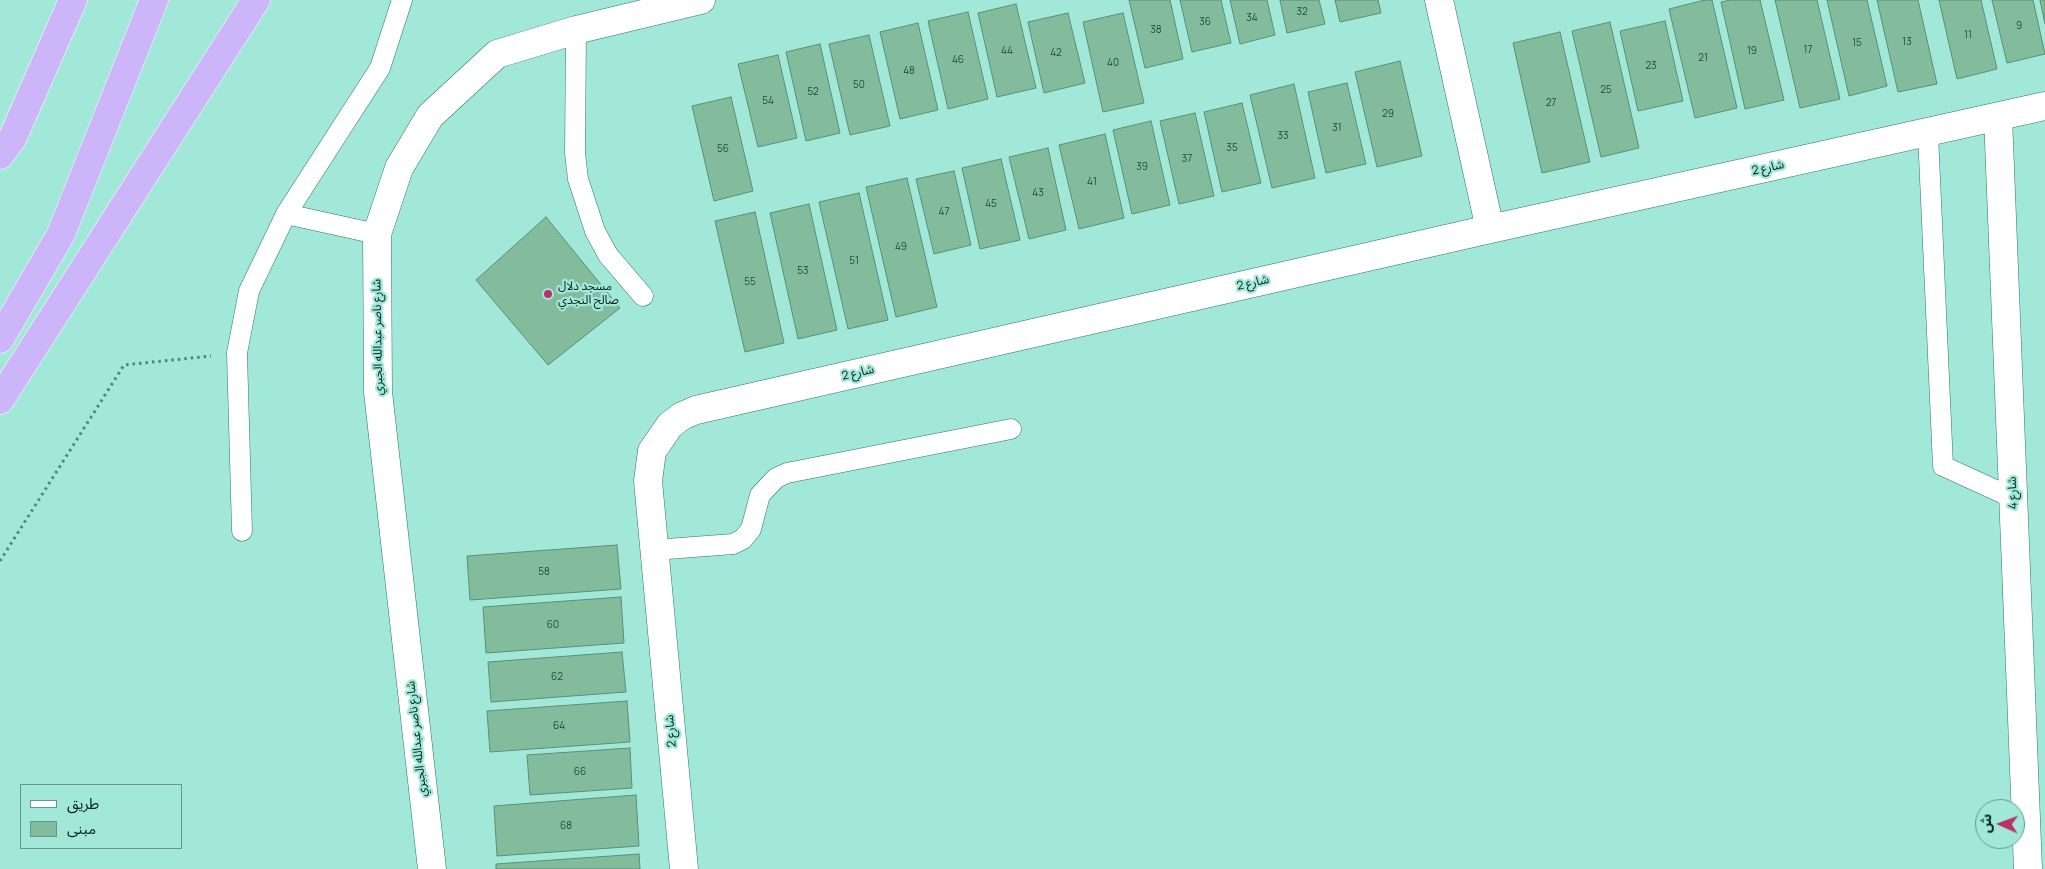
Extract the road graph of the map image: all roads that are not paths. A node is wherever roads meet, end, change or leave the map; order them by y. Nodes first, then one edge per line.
1 (73, 0) edge
2 (154, 0) edge
3 (256, 0) edge
4 (402, 0) edge
5 (701, 0) edge
6 (1439, 0) edge
7 (576, 30) junction
8 (2045, 106) edge
9 (1998, 117) junction
10 (1928, 134) junction
11 (0, 155) edge
12 (286, 214) junction
13 (1490, 229) junction
14 (377, 234) junction
15 (643, 296) dead end
16 (0, 339) edge
17 (0, 400) edge
18 (1011, 430) dead end
19 (2013, 498) junction
20 (242, 531) dead end
21 (654, 550) junction
22 (432, 869) edge
23 (684, 869) edge
24 (2028, 869) edge

1 - 11 highway
2 - 16 highway
3 - 17 highway
4 - 12 lane
5 - 7 street, شارع ناصر عبدالله الجبري
6 - 13 street
7 - 14 street, شارع ناصر عبدالله الجبري
7 - 15 lane
8 - 9 street, شارع 2
9 - 10 street, شارع 2
9 - 19 street, شارع 4
10 - 13 street, شارع 2
10 - 19 lane
12 - 14 lane
12 - 20 lane
13 - 21 street, شارع 2
14 - 22 street, شارع ناصر عبدالله الجبري
18 - 21 lane
19 - 24 street, شارع 4
21 - 23 street, شارع 2

